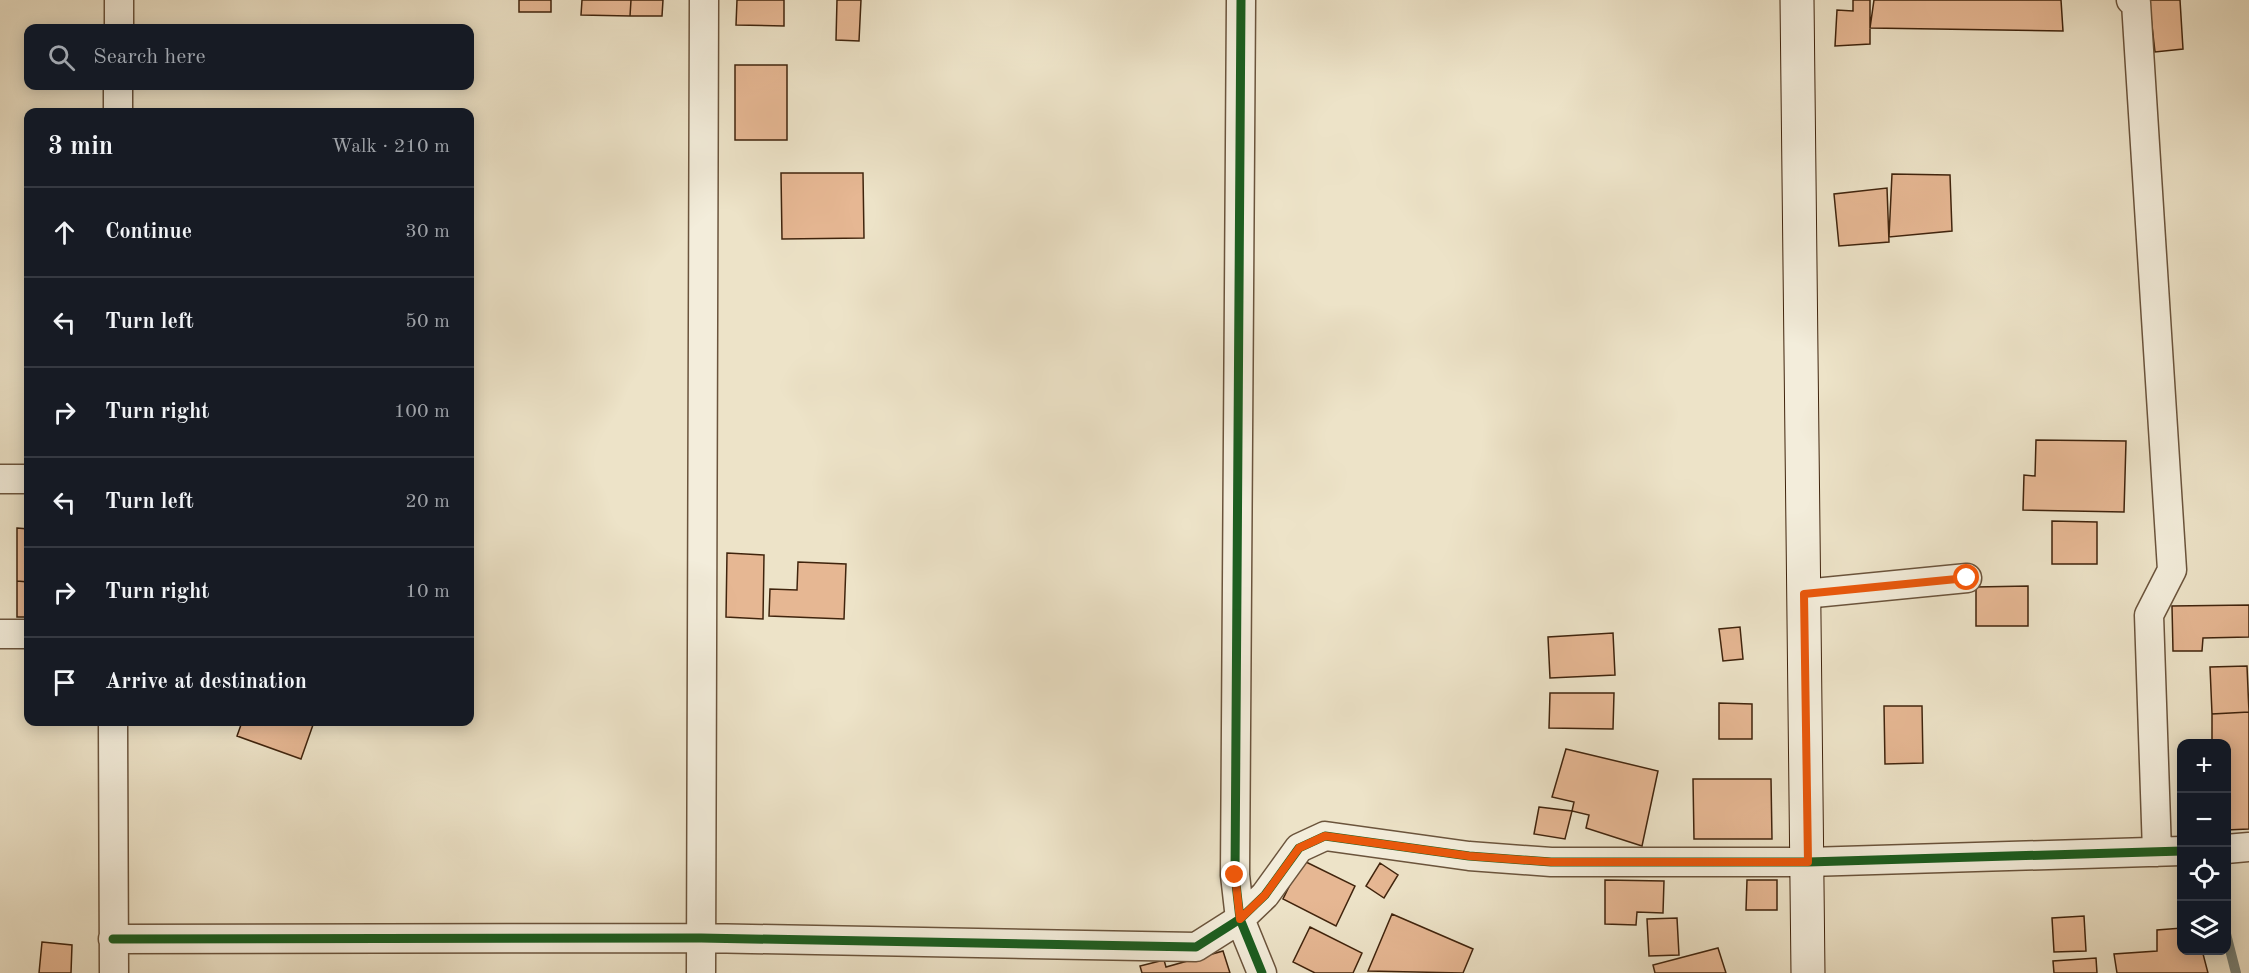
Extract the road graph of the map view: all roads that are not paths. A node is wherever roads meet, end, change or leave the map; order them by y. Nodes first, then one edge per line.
1 (119, 0) edge
2 (704, 0) edge
3 (1241, 0) edge
4 (1797, 0) edge
5 (2132, 0) edge
6 (118, 24) edge
7 (118, 90) edge
8 (118, 108) edge
9 (0, 479) edge
10 (24, 479) edge
11 (1967, 578) dead end
12 (1804, 594) junction
13 (0, 634) edge
14 (24, 634) edge
15 (114, 726) edge
16 (2249, 848) edge
17 (2231, 849) edge
18 (2169, 851) edge
19 (1808, 862) junction
20 (1240, 919) junction
21 (701, 938) junction
22 (113, 939) junction
23 (114, 973) edge
24 (700, 973) edge
25 (1262, 973) edge
26 (1808, 973) edge

1 - 6 street
2 - 21 street
3 - 20 street
4 - 12 street
5 - 18 street
7 - 8 street
9 - 10 street
11 - 12 street
12 - 19 street
13 - 14 street
15 - 22 street
16 - 17 street
18 - 19 street
19 - 20 street
19 - 26 street
20 - 21 street
20 - 25 street
21 - 22 street
21 - 24 street
22 - 23 street

